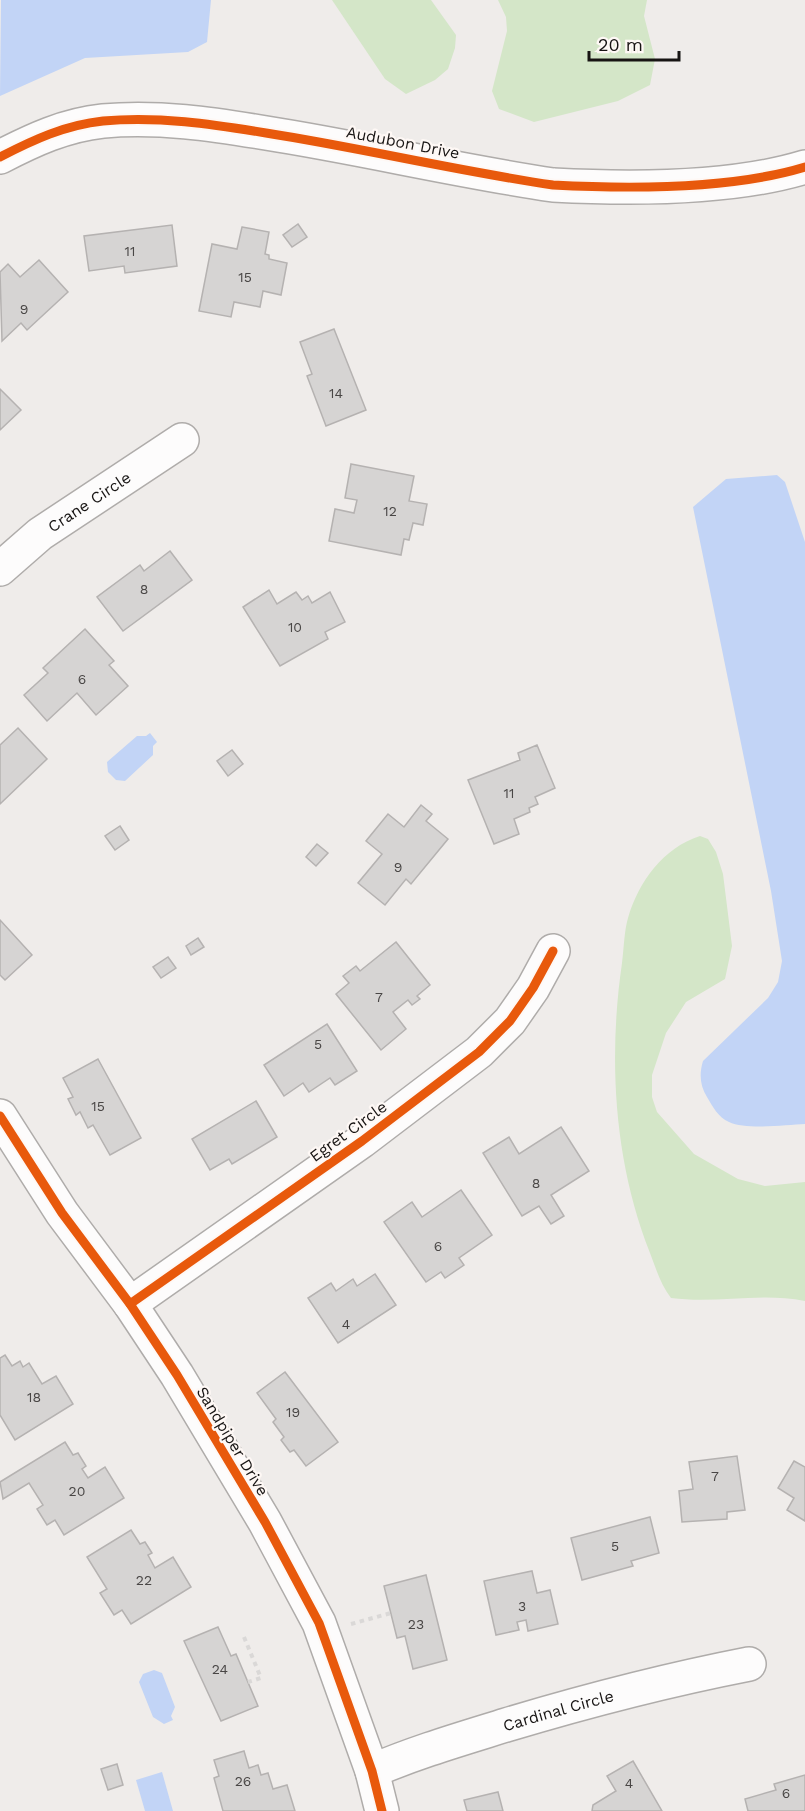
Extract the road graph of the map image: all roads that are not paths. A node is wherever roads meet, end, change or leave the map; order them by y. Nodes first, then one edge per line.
1 (0, 157) edge
2 (805, 167) edge
3 (182, 440) dead end
4 (0, 569) edge
5 (553, 951) dead end
6 (0, 1116) edge
7 (130, 1304) junction
8 (749, 1664) dead end
9 (372, 1771) junction
10 (382, 1811) edge

1 - 2 street, Audubon Drive
3 - 4 street, Crane Circle
5 - 7 street, Egret Circle
6 - 7 street, Sandpiper Drive
7 - 9 street, Sandpiper Drive
8 - 9 street, Cardinal Circle
9 - 10 street, Sandpiper Drive

